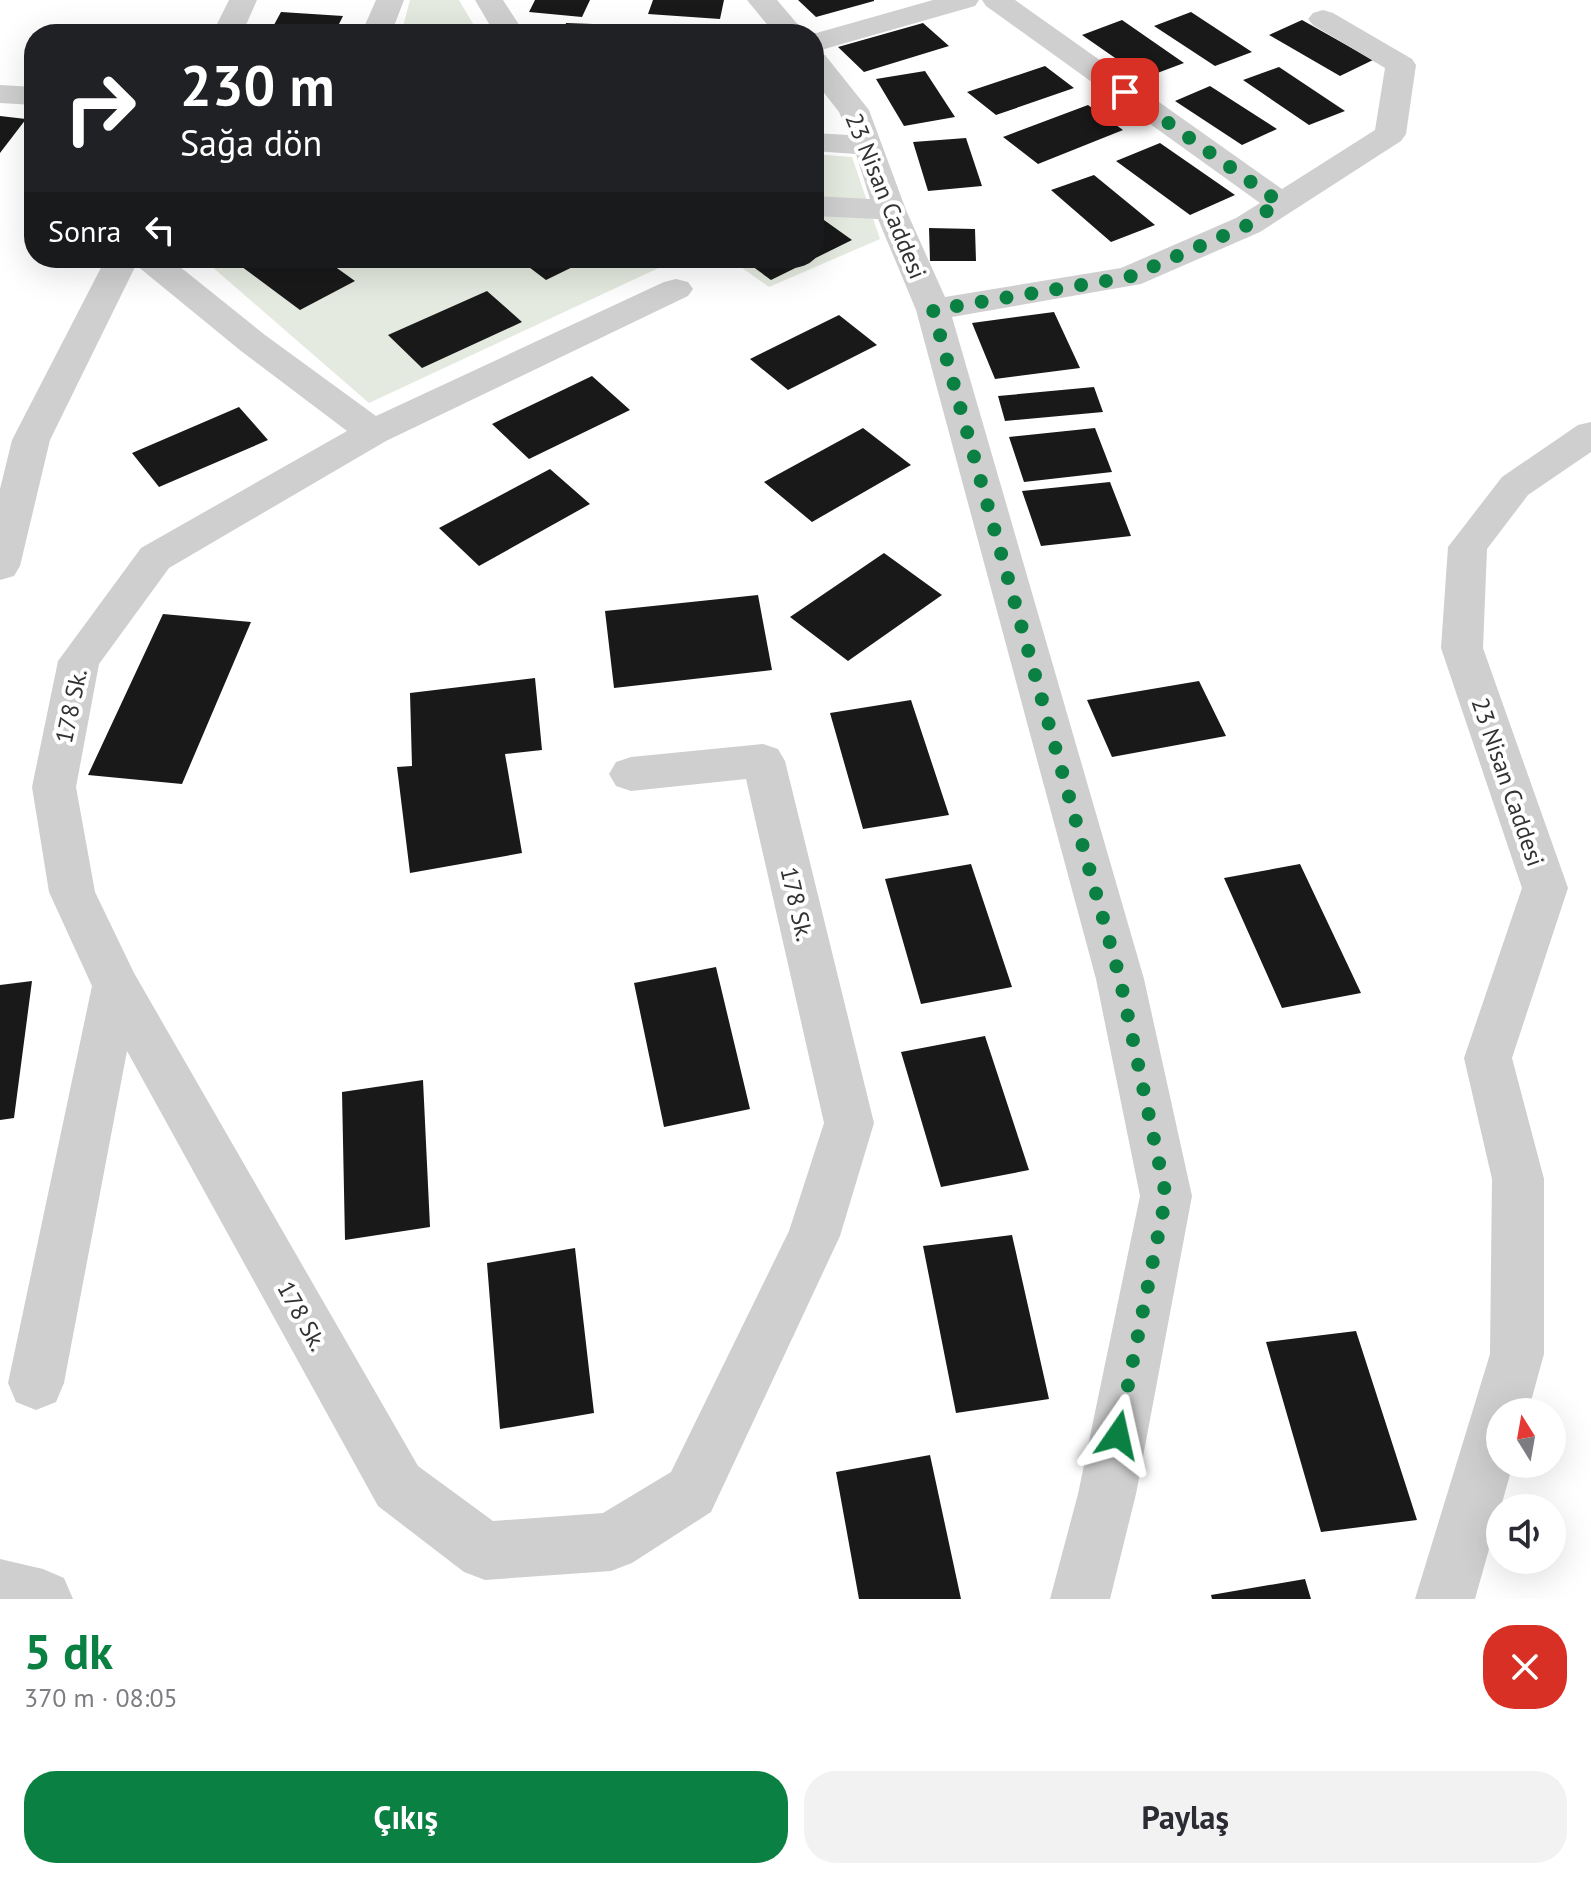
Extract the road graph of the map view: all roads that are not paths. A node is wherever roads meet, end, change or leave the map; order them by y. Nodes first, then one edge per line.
1 (243, 0) edge
2 (390, 0) edge
3 (489, 0) edge
4 (761, 0) edge
5 (965, 0) edge
6 (996, 0) edge
7 (1323, 19) dead end
8 (232, 24) edge
9 (380, 24) edge
10 (504, 24) edge
11 (782, 24) edge
12 (824, 40) edge
13 (824, 73) edge
14 (0, 94) edge
15 (24, 95) edge
16 (824, 143) edge
17 (869, 146) junction
18 (1279, 202) junction
19 (824, 207) edge
20 (890, 210) junction
21 (117, 268) edge
22 (160, 268) edge
23 (676, 289) dead end
24 (933, 310) junction
25 (373, 432) junction
26 (1591, 434) edge
27 (16, 438) edge
28 (0, 566) edge
29 (631, 774) dead end
30 (116, 986) junction
31 (36, 1383) dead end
32 (1504, 1398) edge
33 (1486, 1460) edge
34 (0, 1589) edge
35 (43, 1599) edge
36 (1080, 1599) edge
37 (1445, 1599) edge

1 - 8 street
2 - 9 street
3 - 10 street
4 - 11 street
5 - 12 street
6 - 18 street
7 - 18 street
13 - 17 street, 23 Nisan Caddesi
14 - 15 street
16 - 17 street
17 - 20 street, 23 Nisan Caddesi
18 - 24 street
19 - 20 street
20 - 24 street, 23 Nisan Caddesi
21 - 27 street
22 - 25 street
23 - 25 street, 178 Sk.
24 - 36 street, 23 Nisan Caddesi
25 - 30 street, 178 Sk.
26 - 32 street, 23 Nisan Caddesi
27 - 28 street
29 - 30 street, 178 Sk.
30 - 31 street
33 - 37 street, 23 Nisan Caddesi
34 - 35 street

